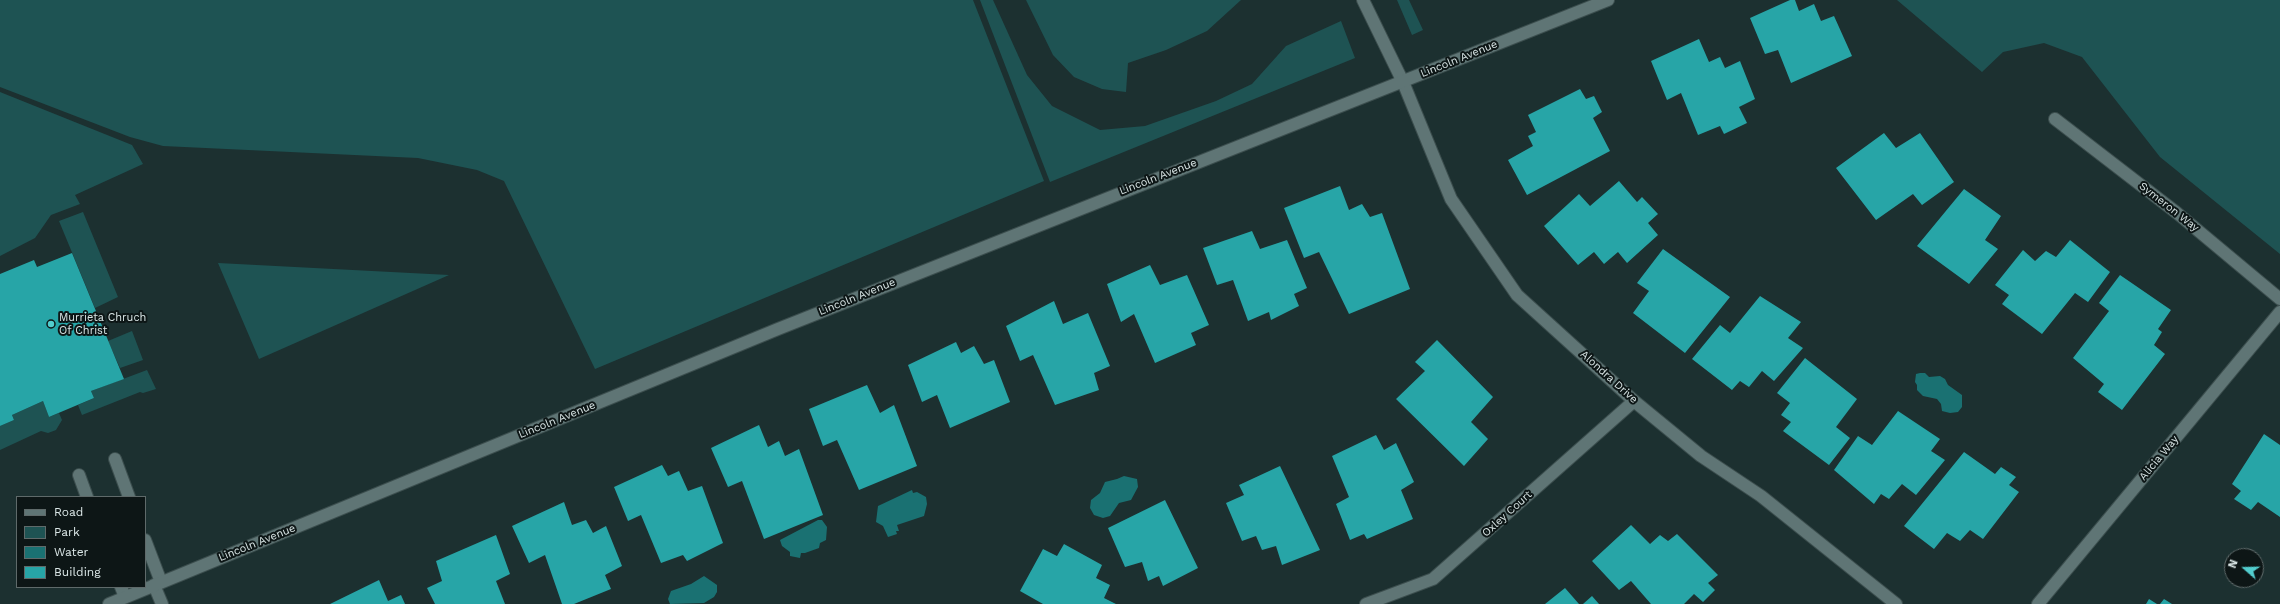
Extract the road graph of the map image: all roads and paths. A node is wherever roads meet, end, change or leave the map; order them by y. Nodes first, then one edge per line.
1 (1364, 0) edge
2 (1608, 0) edge
3 (1403, 82) junction
4 (2055, 119) dead end
5 (2280, 299) edge
6 (2280, 312) edge
7 (1634, 400) junction
8 (115, 459) dead end
9 (79, 475) dead end
10 (87, 496) edge
11 (129, 496) edge
12 (146, 544) edge
13 (157, 584) junction
14 (146, 587) edge
15 (140, 588) edge
16 (123, 592) edge
17 (109, 604) edge
18 (162, 604) edge
19 (1366, 604) edge
20 (1896, 604) edge
21 (2038, 604) edge

1 - 3 street, Alondra Drive
2 - 3 street, Lincoln Avenue
3 - 7 street, Alondra Drive
3 - 13 street, Lincoln Avenue
4 - 5 street, Symeron Way
6 - 21 street, Alicia Way
7 - 19 street, Oxley Court
7 - 20 street, Alondra Drive
8 - 11 street
9 - 10 street
12 - 13 street
13 - 14 street, Lincoln Avenue
13 - 18 street
15 - 16 street, Lincoln Avenue
16 - 17 street, Lincoln Avenue

